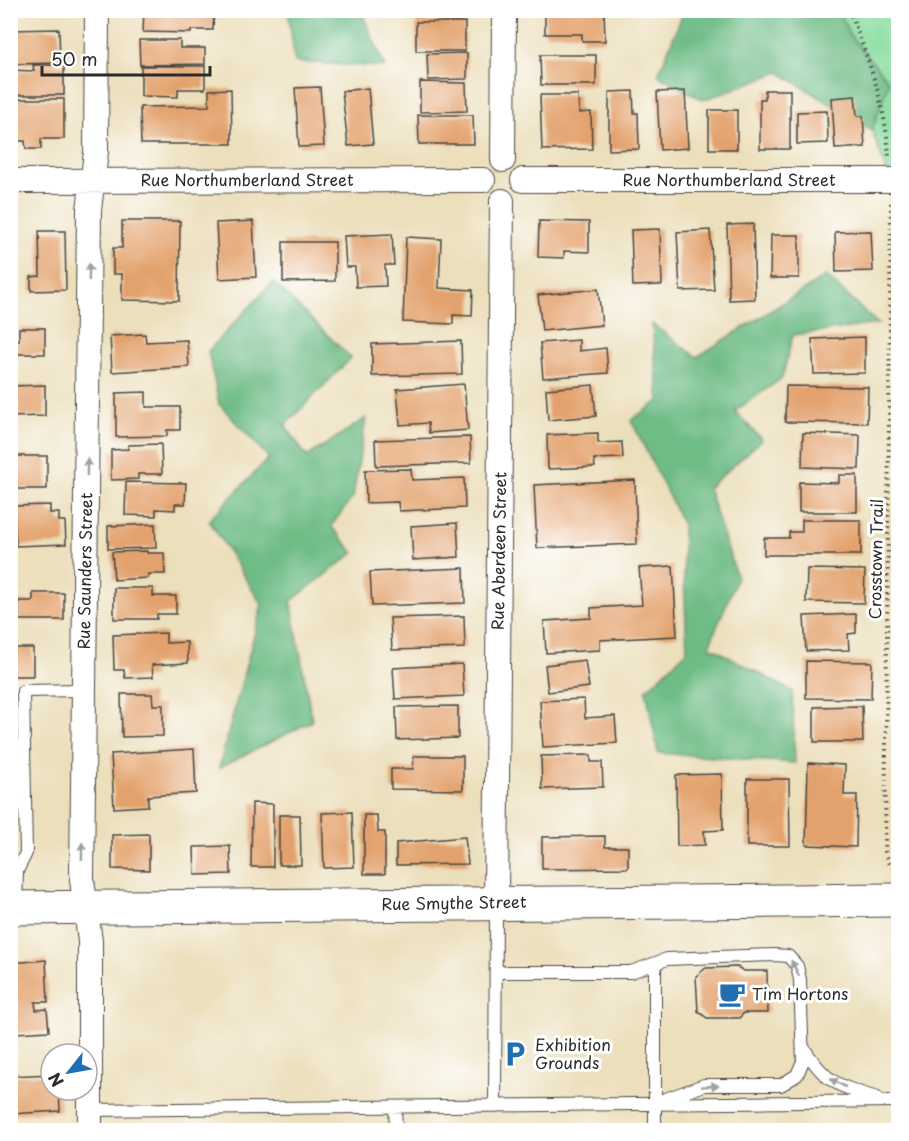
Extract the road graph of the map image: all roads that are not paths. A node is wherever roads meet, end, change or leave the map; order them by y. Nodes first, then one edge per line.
1 (97, 10) edge
2 (504, 10) edge
3 (503, 160) junction
4 (93, 180) junction
5 (483, 180) junction
6 (524, 180) junction
7 (898, 180) edge
8 (10, 181) edge
9 (502, 201) junction
10 (84, 690) junction
11 (896, 884) edge
12 (496, 902) junction
13 (13, 908) edge
14 (86, 909) junction
15 (655, 965) junction
16 (498, 972) junction
17 (803, 1046) junction
18 (893, 1101) edge
19 (655, 1103) junction
20 (495, 1106) junction
21 (395, 1107) junction
22 (90, 1120) edge
23 (396, 1131) edge
24 (655, 1131) edge

1 - 4 street, Rue Saunders Street
2 - 3 street
3 - 5 street
3 - 6 street
4 - 5 street, Rue Northumberland Street
4 - 8 street, Rue Northumberland Street
10 -> 4 street, Rue Saunders Street
5 - 9 street
6 - 7 street, Rue Northumberland Street
6 - 9 street
9 - 12 street, Rue Aberdeen Street
10 - 13 lane
14 -> 10 street, Rue Saunders Street
11 - 12 main road, Rue Smythe Street
12 - 14 main road, Rue Smythe Street
12 - 16 lane
13 - 14 main road, Rue Smythe Street
14 - 22 street, Rue Saunders Street
15 - 16 lane
17 -> 15 lane
15 - 19 lane
16 - 20 lane
18 -> 17 lane
19 -> 17 lane
18 - 19 lane
19 - 20 lane
19 - 24 lane
20 - 21 lane
21 - 22 lane
21 - 23 lane

